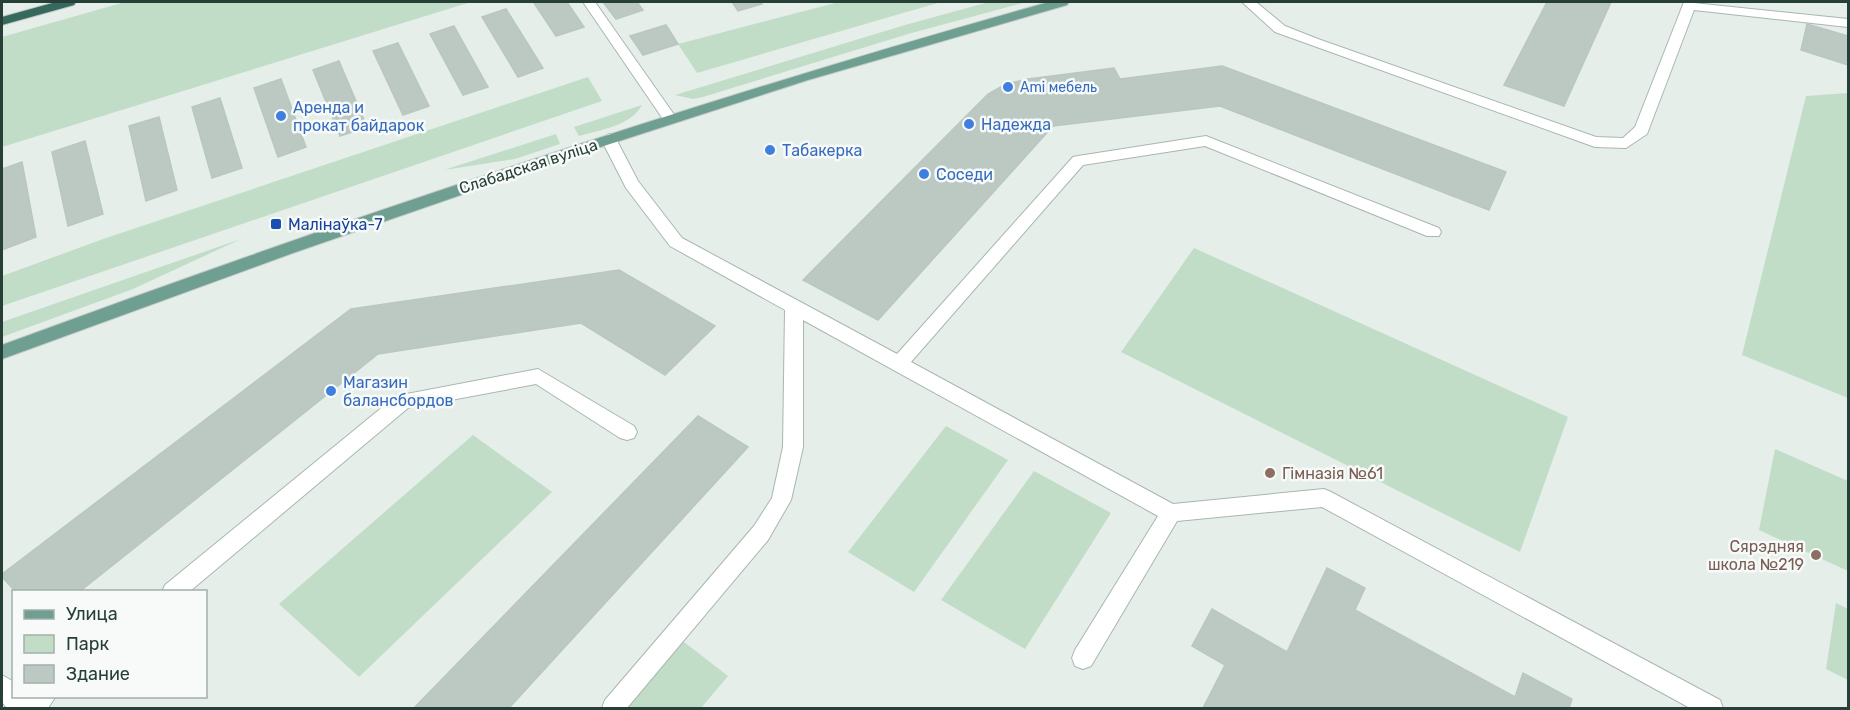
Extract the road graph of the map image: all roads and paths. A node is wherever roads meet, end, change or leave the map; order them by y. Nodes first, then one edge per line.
1 (69, 2) edge
2 (589, 2) edge
3 (1062, 2) edge
4 (1249, 2) edge
5 (2, 21) edge
6 (1848, 23) edge
7 (670, 119) junction
8 (609, 139) junction
9 (1433, 232) dead end
10 (794, 307) junction
11 (2, 352) edge
12 (899, 364) junction
13 (627, 432) dead end
14 (1171, 513) junction
15 (173, 590) edge
16 (1083, 658) dead end
17 (43, 698) edge
18 (31, 708) edge
19 (614, 708) edge
20 (1712, 708) edge

1 - 5 highway
2 - 7 lane
3 - 7 main road, Слабадская вуліца
4 - 6 lane
7 - 8 main road, Слабадская вуліца
8 - 10 lane
8 - 11 main road, Слабадская вуліца
9 - 12 lane
10 - 12 lane
10 - 19 lane
12 - 14 lane
13 - 15 lane
14 - 16 lane
14 - 20 lane
17 - 18 lane

